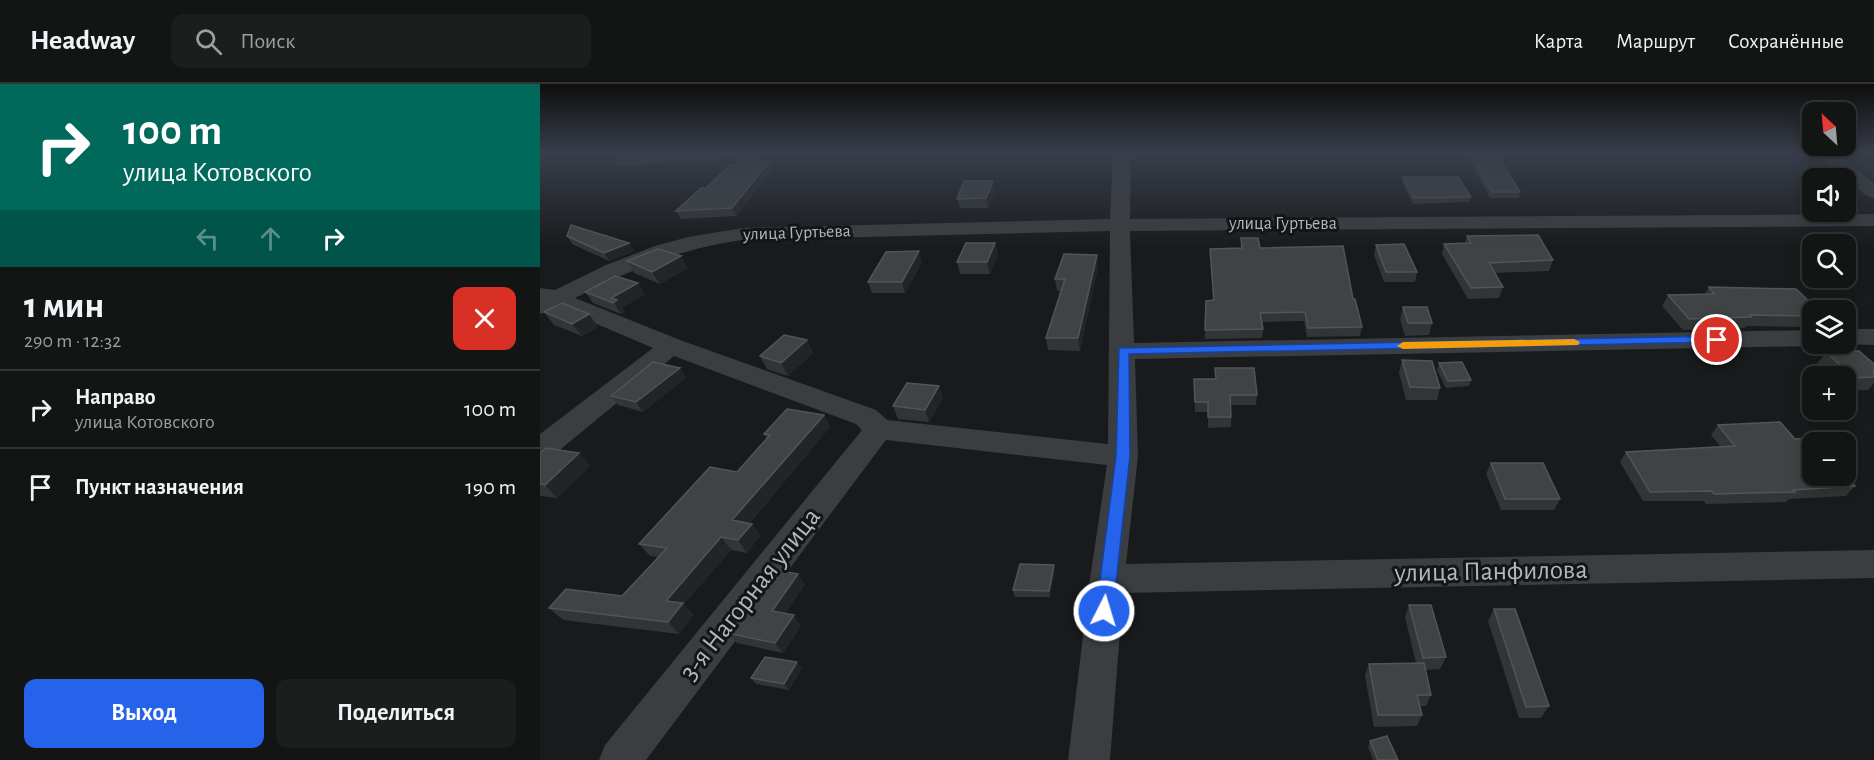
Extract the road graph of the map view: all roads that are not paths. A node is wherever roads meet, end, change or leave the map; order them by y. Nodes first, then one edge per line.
1 (1121, 185) edge
2 (1874, 220) edge
3 (1120, 225) junction
4 (545, 299) edge
5 (1874, 337) edge
6 (1802, 338) edge
7 (1856, 338) edge
8 (671, 346) junction
9 (1123, 351) junction
10 (879, 429) junction
11 (540, 450) edge
12 (1123, 456) junction
13 (1874, 564) edge
14 (1107, 579) junction
15 (620, 760) edge
16 (1089, 760) edge

1 - 3 street
2 - 3 street, улица Гуртьева
3 - 4 street, улица Гуртьева
3 - 9 street
4 - 8 street
5 - 7 street
6 - 9 street
8 - 10 street
8 - 11 street
9 - 12 street
10 - 12 street
10 - 15 street, 3-я Нагорная улица
12 - 14 street
13 - 14 street, улица Панфилова
14 - 16 street

